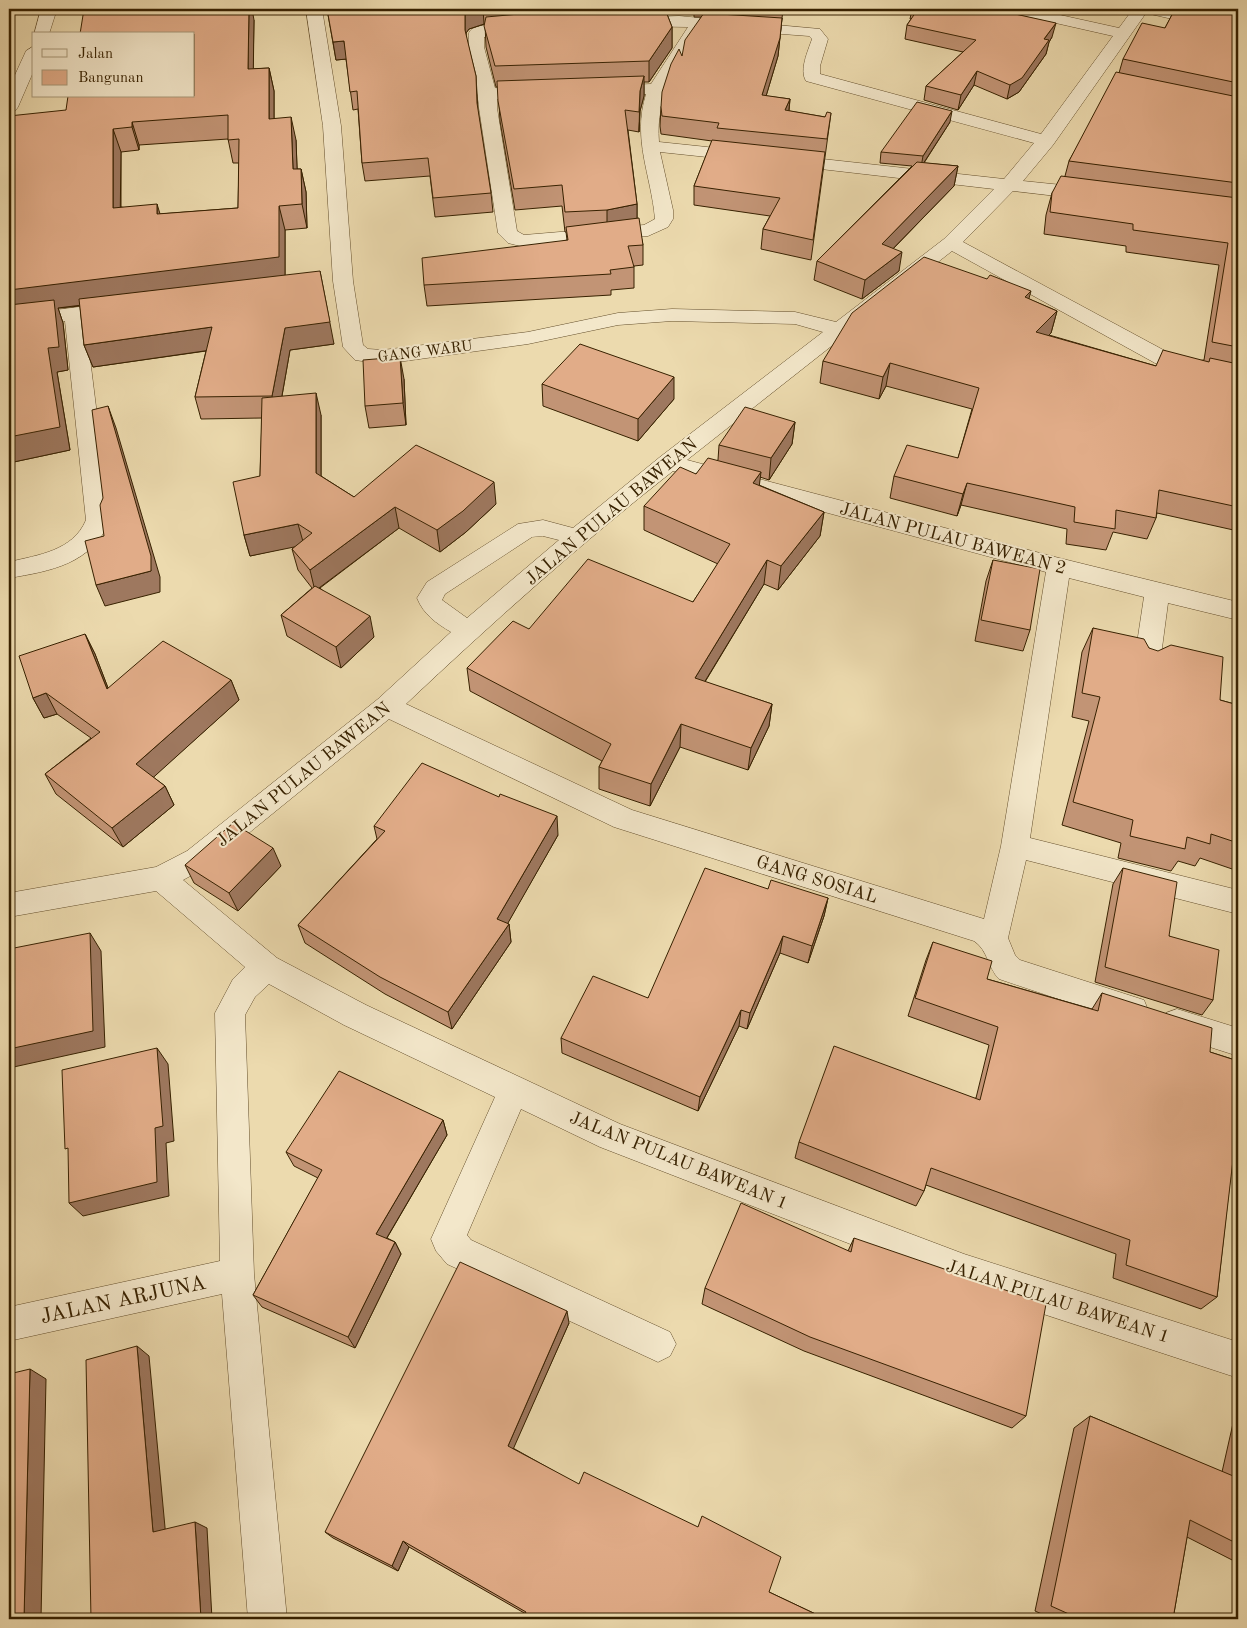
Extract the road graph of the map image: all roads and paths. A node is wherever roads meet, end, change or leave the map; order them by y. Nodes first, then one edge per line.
1 (49, 9) edge
2 (314, 9) edge
3 (1013, 9) edge
4 (1141, 9) edge
5 (1147, 9) edge
6 (611, 22) edge
7 (698, 22) junction
8 (536, 27) edge
9 (1238, 28) edge
10 (42, 32) edge
11 (1124, 34) junction
12 (32, 55) edge
13 (655, 89) junction
14 (592, 92) edge
15 (528, 93) edge
16 (488, 94) junction
17 (9, 107) edge
18 (1047, 141) junction
19 (650, 146) junction
20 (1011, 184) junction
21 (1104, 196) edge
22 (951, 242) junction
23 (141, 305) edge
24 (74, 313) junction
25 (9, 322) edge
26 (837, 330) junction
27 (1238, 380) edge
28 (668, 462) junction
29 (578, 536) junction
30 (1059, 567) junction
31 (9, 570) edge
32 (1157, 591) junction
33 (1238, 611) edge
34 (469, 630) junction
35 (1147, 663) edge
36 (387, 706) junction
37 (1015, 846) junction
38 (161, 878) junction
39 (1238, 902) edge
40 (9, 906) edge
41 (994, 938) junction
42 (266, 967) junction
43 (1238, 1042) edge
44 (514, 1090) junction
45 (237, 1274) junction
46 (9, 1324) edge
47 (658, 1344) dead end
48 (1238, 1360) edge
49 (268, 1619) edge

1 - 10 street
2 - 26 street, GANG WARU
3 - 11 street
4 - 11 street, JALAN PULAU BAWEAN
5 - 9 street
6 - 7 street
7 - 13 street
7 - 18 street
8 - 16 street
11 - 18 street, JALAN PULAU BAWEAN
12 - 17 street
13 - 14 street
13 - 19 street
15 - 16 street
16 - 19 street
18 - 20 street, JALAN PULAU BAWEAN
19 - 20 street
20 - 21 street
20 - 22 street, JALAN PULAU BAWEAN
22 - 26 street, JALAN PULAU BAWEAN
22 - 27 street
23 - 24 street
24 - 25 street
24 - 31 street
26 - 28 street, JALAN PULAU BAWEAN
28 - 29 street, JALAN PULAU BAWEAN
28 - 30 street, JALAN PULAU BAWEAN 2
29 - 34 street, JALAN PULAU BAWEAN
29 - 34 street
30 - 32 street, JALAN PULAU BAWEAN 2
30 - 37 street
32 - 33 street, JALAN PULAU BAWEAN 2
32 - 35 street
34 - 36 street, JALAN PULAU BAWEAN
36 - 38 street, JALAN PULAU BAWEAN
36 - 41 street, GANG SOSIAL
37 - 39 street
37 - 41 street
38 - 40 street, JALAN PULAU BAWEAN
38 - 42 street, JALAN PULAU BAWEAN 1
41 - 43 street
42 - 44 street, JALAN PULAU BAWEAN 1
42 - 45 street
44 - 47 street
44 - 48 street, JALAN PULAU BAWEAN 1
45 - 46 street, JALAN ARJUNA
45 - 49 street

